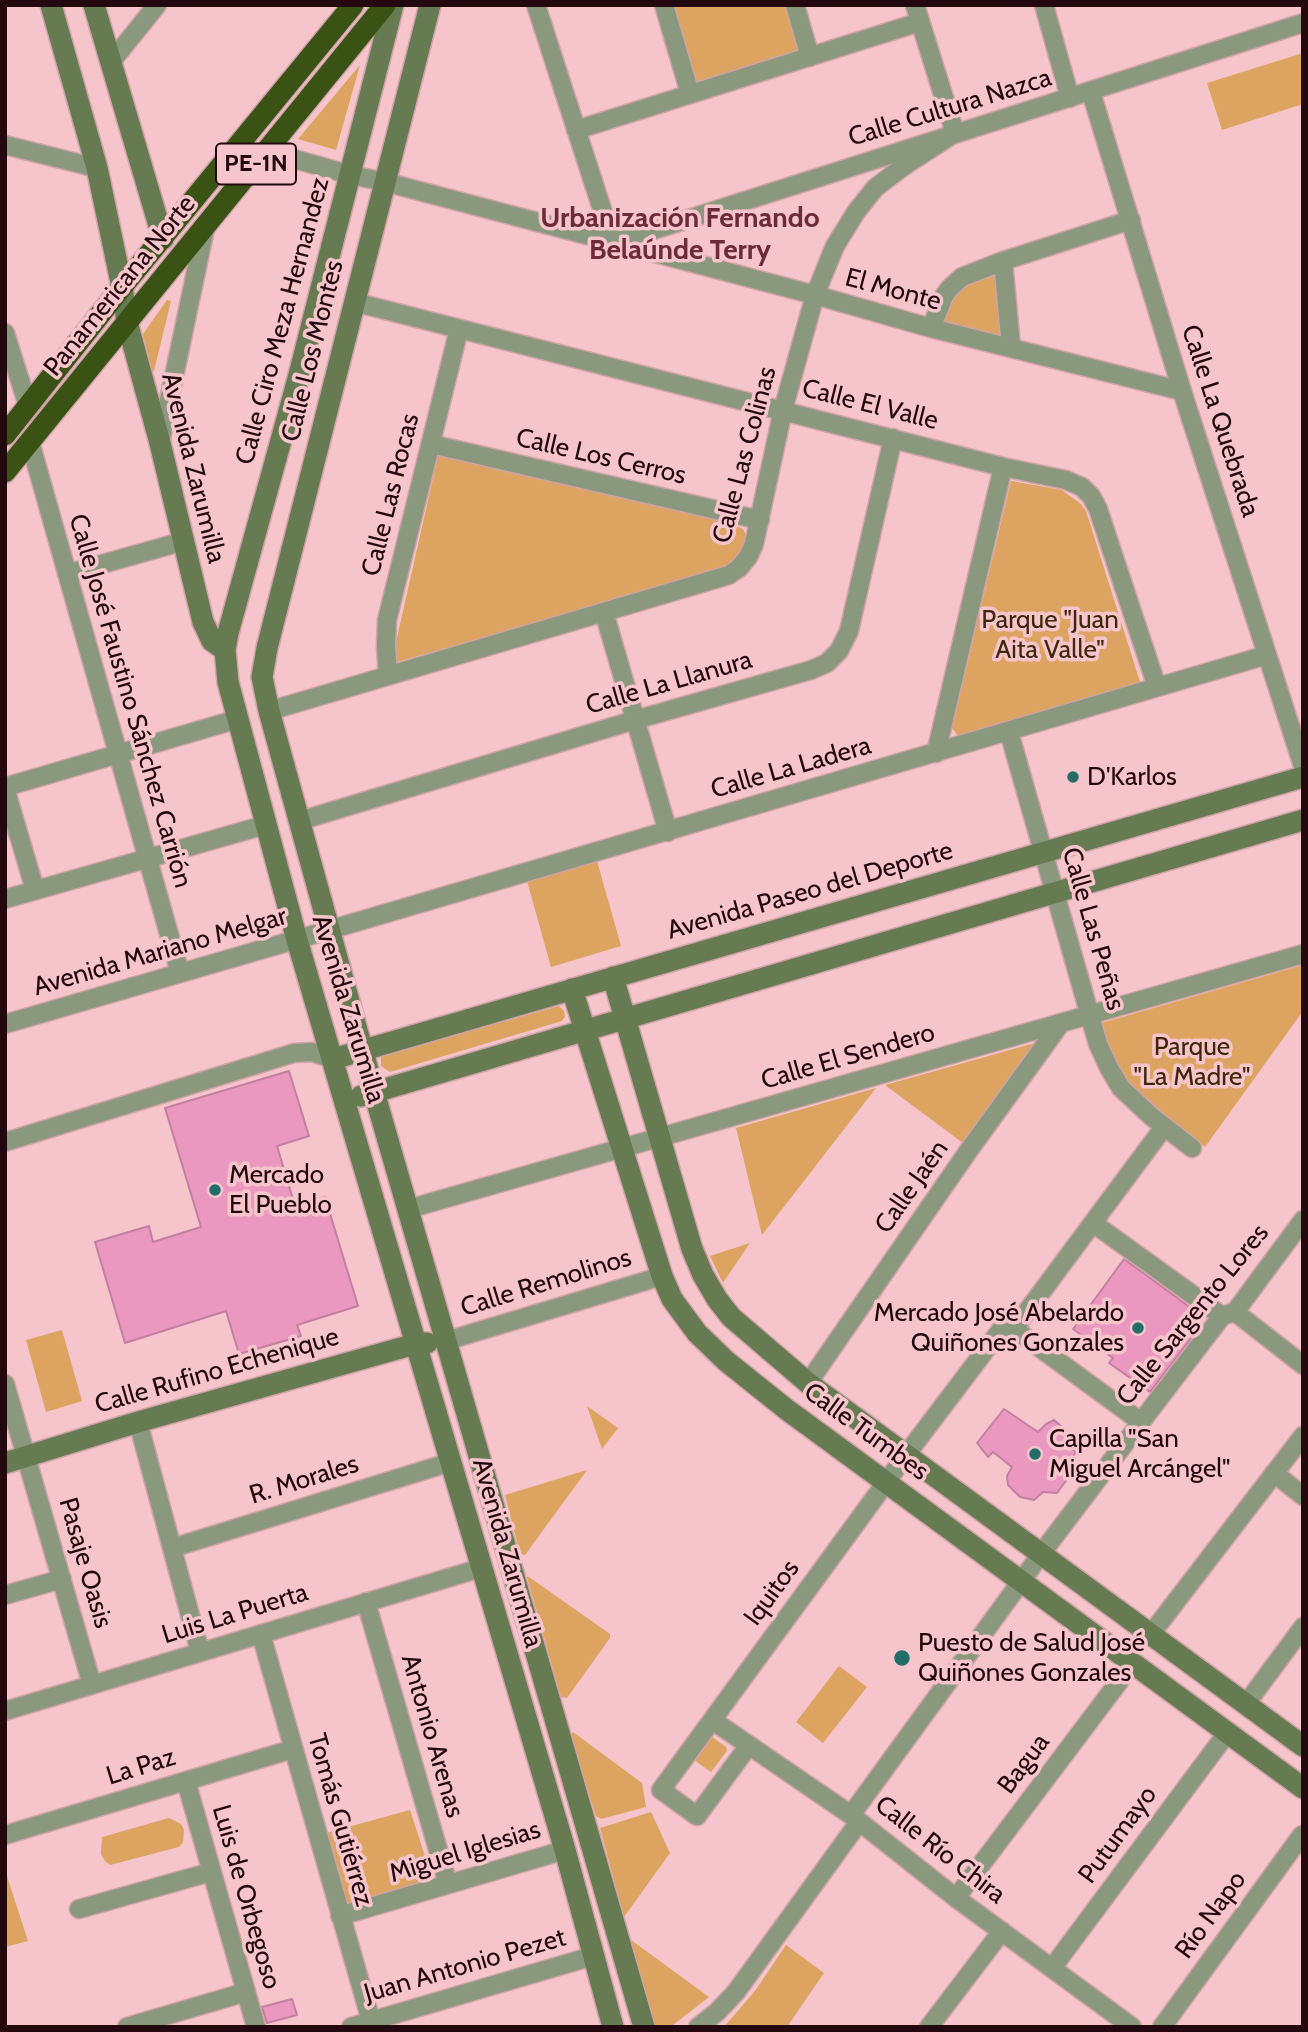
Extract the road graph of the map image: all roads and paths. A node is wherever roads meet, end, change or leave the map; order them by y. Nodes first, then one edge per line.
1 (51, 5) edge
2 (94, 5) edge
3 (157, 5) edge
4 (353, 5) edge
5 (385, 5) edge
6 (393, 5) edge
7 (430, 5) edge
8 (536, 5) edge
9 (664, 5) edge
10 (795, 5) edge
11 (1044, 5) edge
12 (918, 14) edge
13 (1303, 23) edge
14 (810, 57) junction
15 (111, 62) junction
16 (1091, 92) junction
17 (690, 94) junction
18 (1070, 98) junction
19 (576, 130) junction
20 (955, 133) junction
21 (5, 145) edge
22 (266, 151) junction
23 (97, 168) junction
24 (351, 175) junction
25 (385, 182) junction
26 (1131, 220) junction
27 (206, 224) junction
28 (163, 239) junction
29 (613, 243) junction
30 (1003, 261) junction
31 (122, 287) junction
32 (815, 295) junction
33 (354, 302) junction
34 (127, 323) junction
35 (931, 328) junction
36 (459, 329) junction
37 (5, 333) edge
38 (1011, 347) junction
39 (1182, 391) junction
40 (29, 406) junction
41 (783, 410) junction
42 (5, 435) edge
43 (893, 439) junction
44 (30, 442) junction
45 (160, 443) junction
46 (431, 444) junction
47 (1003, 467) junction
48 (5, 472) edge
49 (760, 520) junction
50 (184, 541) junction
51 (67, 574) junction
52 (604, 612) junction
53 (225, 650) junction
54 (1268, 654) junction
55 (388, 676) junction
56 (1157, 687) junction
57 (269, 712) junction
58 (238, 719) junction
59 (635, 720) junction
60 (1009, 732) junction
61 (936, 753) junction
62 (118, 754) junction
63 (1303, 766) edge
64 (1303, 777) edge
65 (5, 788) edge
66 (1303, 820) edge
67 (299, 821) junction
68 (265, 825) junction
69 (668, 832) junction
70 (1044, 852) junction
71 (148, 860) junction
72 (35, 890) junction
73 (1055, 892) junction
74 (5, 900) edge
75 (330, 930) junction
76 (297, 940) junction
77 (1303, 954) edge
78 (180, 973) junction
79 (613, 977) junction
80 (572, 989) junction
81 (1090, 1015) junction
82 (625, 1018) junction
83 (1061, 1023) junction
84 (5, 1024) edge
85 (585, 1030) junction
86 (363, 1050) junction
87 (333, 1059) junction
88 (374, 1092) junction
89 (346, 1101) junction
90 (1164, 1126) junction
91 (660, 1138) junction
92 (5, 1142) edge
93 (622, 1148) junction
94 (1192, 1148) dead end
95 (408, 1209) junction
96 (1303, 1220) edge
97 (1093, 1223) junction
98 (662, 1276) junction
99 (1228, 1314) junction
100 (1010, 1326) junction
101 (446, 1341) junction
102 (415, 1344) junction
103 (1303, 1365) edge
104 (808, 1383) junction
105 (5, 1384) edge
106 (138, 1422) junction
107 (1141, 1422) junction
108 (1303, 1436) edge
109 (906, 1455) junction
110 (27, 1457) junction
111 (452, 1462) junction
112 (5, 1463) edge
113 (1274, 1473) junction
114 (887, 1481) junction
115 (1303, 1496) edge
116 (172, 1548) junction
117 (1041, 1554) junction
118 (481, 1567) junction
119 (62, 1579) junction
120 (1022, 1580) junction
121 (5, 1595) edge
122 (366, 1602) junction
123 (1303, 1628) edge
124 (261, 1634) junction
125 (1151, 1634) junction
126 (200, 1652) junction
127 (1133, 1663) junction
128 (92, 1685) junction
129 (1246, 1704) junction
130 (5, 1711) edge
131 (712, 1720) junction
132 (1227, 1733) junction
133 (749, 1745) junction
134 (1303, 1746) edge
135 (293, 1749) junction
136 (186, 1781) junction
137 (1303, 1788) edge
138 (855, 1818) junction
139 (5, 1835) edge
140 (1302, 1835) edge
141 (565, 1850) junction
142 (211, 1872) junction
143 (448, 1884) junction
144 (956, 1898) junction
145 (79, 1909) dead end
146 (340, 1916) junction
147 (1002, 1931) junction
148 (593, 1956) junction
149 (1052, 1968) junction
150 (246, 1992) junction
151 (372, 2021) junction
152 (129, 2026) edge
153 (256, 2027) edge
154 (351, 2027) edge
155 (612, 2027) edge
156 (644, 2027) edge
157 (698, 2027) edge
158 (929, 2027) edge
159 (1132, 2027) edge
160 (1162, 2027) edge

1 - 23 main road, Avenida Zarumilla
2 - 15 main road
3 - 15 street
4 - 28 highway, Panamericana Norte / PE-1N
5 - 22 highway, Panamericana Norte / PE-1N
6 - 24 main road, Calle Ciro Meza Hernandez
7 - 25 main road, Calle Los Montes
8 - 19 street
9 - 17 street
10 - 14 street
11 - 18 street
12 - 14 street
12 - 20 street
13 - 16 street, Calle Cultura Nazca
14 - 17 street
15 - 28 main road
16 - 18 street, Calle Cultura Nazca
16 - 26 street, Calle La Quebrada
17 - 19 street
18 - 20 street, Calle Cultura Nazca
19 - 29 street
20 - 29 street, Calle Cultura Nazca
20 - 32 street, Calle Las Colinas
21 - 23 street
22 - 24 street, El Monte
22 - 27 highway, Panamericana Norte / PE-1N
23 - 31 main road, Avenida Zarumilla
24 - 25 street, El Monte
24 - 53 main road, Calle Ciro Meza Hernandez
25 - 29 street, El Monte
25 - 33 main road, Calle Los Montes
26 - 30 street
26 - 39 street, Calle La Quebrada
27 - 34 highway, Panamericana Norte / PE-1N
27 - 45 street
28 - 31 highway, Panamericana Norte / PE-1N
29 - 32 street, El Monte
30 - 35 street
30 - 38 street
31 - 34 main road, Avenida Zarumilla
31 - 40 highway, Panamericana Norte / PE-1N
32 - 35 street, El Monte
32 - 41 street, Calle Las Colinas
33 - 36 street, Calle El Valle
33 - 57 main road, Calle Los Montes
34 - 44 highway, Panamericana Norte / PE-1N
34 - 45 main road, Avenida Zarumilla
35 - 38 street, El Monte
36 - 41 street, Calle El Valle
36 - 46 street, Calle Las Rocas
37 - 40 street
38 - 39 street, El Monte
39 - 54 street, Calle La Quebrada
40 - 42 highway, Panamericana Norte / PE-1N
41 - 43 street, Calle El Valle
41 - 49 street, Calle Las Colinas
43 - 47 street, Calle El Valle
43 - 59 street, Calle La Llanura
44 - 48 highway, Panamericana Norte / PE-1N
44 - 51 street, Calle José Faustino Sánchez Carrión
45 - 50 main road, Avenida Zarumilla
46 - 49 street, Calle Los Cerros
46 - 55 street, Calle Las Rocas
47 - 56 street, Calle El Valle
47 - 61 street
49 - 52 street, Calle Las Colinas
50 - 51 street
50 - 53 main road, Avenida Zarumilla
51 - 62 street, Calle José Faustino Sánchez Carrión
52 - 55 street, Calle Las Colinas
52 - 59 street
53 - 58 main road, Avenida Zarumilla
54 - 56 street, Calle La Ladera
54 - 63 street, Calle La Quebrada
55 - 57 street, Calle Las Colinas
56 - 60 street, Calle La Ladera
57 - 67 main road, Avenida Zarumilla
58 - 62 street
58 - 68 main road, Avenida Zarumilla
59 - 67 street, Calle La Llanura
59 - 69 street
60 - 61 street, Calle La Ladera
60 - 70 street, Calle Las Peñas
61 - 69 street, Calle La Ladera
62 - 65 street
62 - 71 street, Calle José Faustino Sánchez Carrión
64 - 70 main road, Avenida Paseo del Deporte
65 - 72 street
66 - 73 main road
67 - 75 main road, Avenida Zarumilla
68 - 71 street
68 - 76 main road, Avenida Zarumilla
69 - 75 street, Calle La Ladera
70 - 73 street, Calle Las Peñas
70 - 79 main road, Avenida Paseo del Deporte
71 - 72 street
71 - 78 street, Calle José Faustino Sánchez Carrión
72 - 74 street
73 - 81 street, Calle Las Peñas
73 - 82 main road
75 - 76 street, Avenida Mariano Melgar
75 - 86 main road, Avenida Zarumilla
76 - 78 street, Avenida Mariano Melgar
76 - 87 main road, Avenida Zarumilla
77 - 81 street, Calle El Sendero
78 - 84 street, Avenida Mariano Melgar
79 - 80 main road, Avenida Paseo del Deporte
79 - 82 main road, Calle Tumbes
80 - 85 main road, Calle Tumbes
80 - 86 main road, Avenida Paseo del Deporte
81 - 83 street, Calle El Sendero
81 - 90 street, Calle Las Peñas
82 - 85 main road
82 - 91 main road, Calle Tumbes
83 - 91 street, Calle El Sendero
83 - 104 street, Calle Jaén
85 - 88 main road
85 - 93 main road, Calle Tumbes
86 - 87 main road, Avenida Paseo del Deporte
86 - 88 main road, Avenida Zarumilla
87 - 89 main road, Avenida Zarumilla
87 - 92 street
88 - 89 main road
88 - 95 main road, Avenida Zarumilla
89 - 102 main road, Avenida Zarumilla
90 - 94 street, Calle Las Peñas
90 - 97 street, Iquitos
91 - 93 street, Calle El Sendero
91 - 104 main road, Calle Tumbes
93 - 95 street, Calle El Sendero
93 - 98 main road, Calle Tumbes
95 - 101 main road, Avenida Zarumilla
96 - 99 street, Calle Sargento Lores
97 - 99 street
97 - 100 street, Iquitos
98 - 101 street, Calle Remolinos
98 - 114 main road, Calle Tumbes
99 - 103 street
99 - 107 street, Calle Sargento Lores
100 - 107 street
100 - 109 street, Iquitos
101 - 102 main road, Calle Rufino Echenique
101 - 156 main road, Avenida Zarumilla
102 - 106 main road, Calle Rufino Echenique
102 - 111 main road, Avenida Zarumilla
104 - 109 main road, Calle Tumbes
105 - 110 street, Pasaje Oasis
106 - 110 main road, Calle Rufino Echenique
106 - 116 street
107 - 117 street, Calle Sargento Lores
108 - 113 street
109 - 114 street, Iquitos
109 - 117 main road, Calle Tumbes
110 - 112 main road, Calle Rufino Echenique
110 - 119 street, Pasaje Oasis
111 - 116 street, R. Morales
111 - 118 main road, Avenida Zarumilla
113 - 115 street
113 - 125 street
114 - 120 main road, Calle Tumbes
114 - 131 street, Iquitos
116 - 126 street
117 - 120 street, Calle Sargento Lores
117 - 125 main road, Calle Tumbes
118 - 122 street, Luis La Puerta
118 - 141 main road, Avenida Zarumilla
119 - 121 street
119 - 128 street, Pasaje Oasis
120 - 127 main road, Calle Tumbes
120 - 138 street, Calle Sargento Lores
122 - 124 street, Luis La Puerta
122 - 143 street, Antonio Arenas
123 - 129 street
124 - 126 street, Luis La Puerta
124 - 135 street, Tomás Gutiérrez
125 - 129 main road, Calle Tumbes
126 - 128 street, Luis La Puerta
127 - 132 main road, Calle Tumbes
127 - 144 street, Bagua
128 - 130 street, Luis La Puerta
129 - 134 main road, Calle Tumbes
131 - 133 street, Calle Río Chira
131 - 133 street, Iquitos
132 - 137 main road, Calle Tumbes
132 - 149 street, Putumayo
133 - 138 street, Calle Río Chira
135 - 136 street, La Paz
135 - 146 street, Tomás Gutiérrez
136 - 139 street, La Paz
136 - 142 street, Luis de Orbegoso
138 - 144 street, Calle Río Chira
138 - 157 street, Calle Sargento Lores
140 - 160 street, Río Napo
141 - 143 street, Miguel Iglesias
141 - 148 main road, Avenida Zarumilla
142 - 145 street
142 - 150 street, Luis de Orbegoso
143 - 146 street, Miguel Iglesias
144 - 147 street, Calle Río Chira
146 - 151 street, Tomás Gutiérrez
147 - 149 street, Calle Río Chira
147 - 158 street
148 - 151 street, Juan Antonio Pezet
148 - 155 main road, Avenida Zarumilla
149 - 159 street, Calle Río Chira
150 - 152 street
150 - 153 street, Luis de Orbegoso
151 - 154 street, Juan Antonio Pezet

